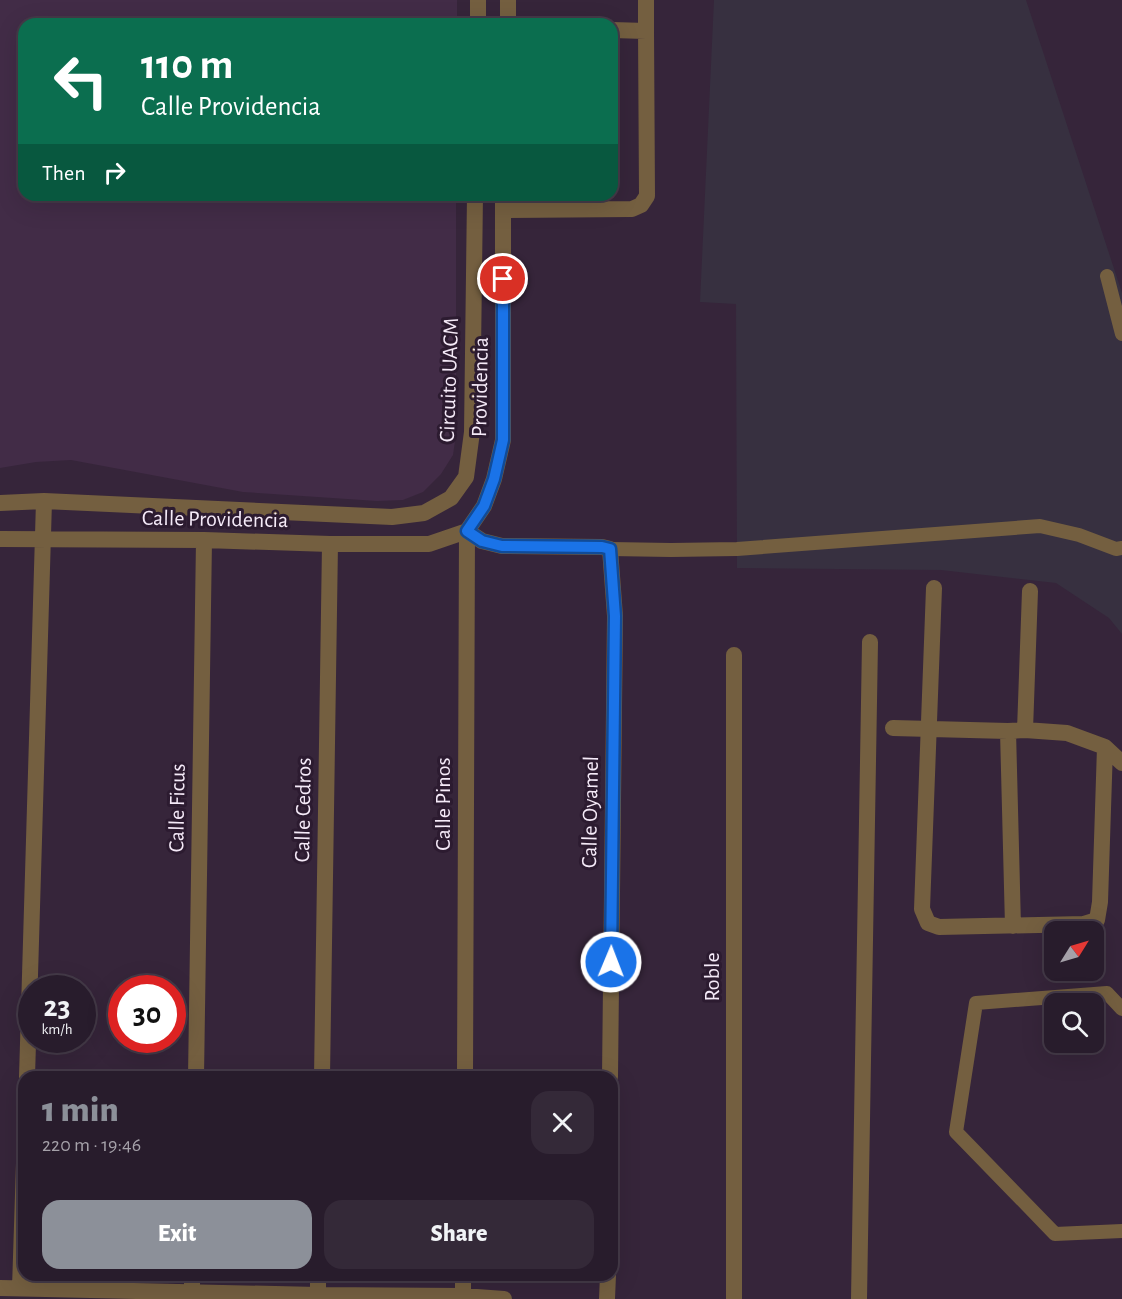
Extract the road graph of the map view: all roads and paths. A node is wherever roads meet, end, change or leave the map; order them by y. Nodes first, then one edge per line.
1 (478, 0) edge
2 (508, 0) edge
3 (646, 0) edge
4 (477, 18) edge
5 (508, 18) edge
6 (618, 30) edge
7 (646, 31) junction
8 (475, 201) edge
9 (503, 203) edge
10 (1107, 276) dead end
11 (1122, 334) edge
12 (44, 501) junction
13 (0, 503) edge
14 (392, 517) joint
15 (467, 531) junction
16 (0, 539) edge
17 (43, 540) junction
18 (204, 540) junction
19 (330, 544) junction
20 (1122, 548) edge
21 (610, 549) junction
22 (934, 588) dead end
23 (1030, 591) dead end
24 (870, 642) dead end
25 (734, 655) dead end
26 (893, 728) dead end
27 (927, 729) junction
28 (1016, 730) junction
29 (1105, 747) junction
30 (1122, 763) edge
31 (1013, 926) junction
32 (1122, 1009) edge
33 (27, 1071) edge
34 (196, 1071) edge
35 (322, 1071) edge
36 (465, 1071) edge
37 (610, 1071) edge
38 (1122, 1231) edge
39 (318, 1281) edge
40 (463, 1281) edge
41 (608, 1281) edge
42 (192, 1283) edge
43 (0, 1288) edge
44 (20, 1294) edge
45 (318, 1295) junction
46 (225, 1296) edge
47 (463, 1296) junction
48 (504, 1299) edge
49 (608, 1299) edge
50 (734, 1299) edge
51 (859, 1299) edge

1 - 4 street
2 - 5 street
3 - 7 street
6 - 7 street
7 - 9 street
8 - 14 street, Circuito UACM
9 - 15 street, Providencia
10 - 11 lane
12 - 13 street, Calle Providencia
12 - 14 street, Calle Providencia
12 - 17 street
15 - 19 street, Calle Providencia
15 - 21 street
15 - 36 street, Calle Pinos
16 - 17 street, Calle Providencia
17 - 18 street, Calle Providencia
17 - 33 street
18 - 19 street, Calle Providencia
18 - 34 street, Calle Ficus
19 - 35 street, Calle Cedros
20 - 21 lane
21 - 37 street, Calle Oyamel
22 - 27 street
23 - 28 street
24 - 51 street
25 - 50 street, Roble
26 - 27 street
27 - 28 street
27 - 31 street
28 - 29 street
28 - 31 street
29 - 30 street
29 - 31 street
32 - 38 lane
39 - 45 street
40 - 47 street
41 - 49 street
42 - 44 street
42 - 46 street
43 - 44 street
45 - 46 street
45 - 47 street
47 - 48 street

